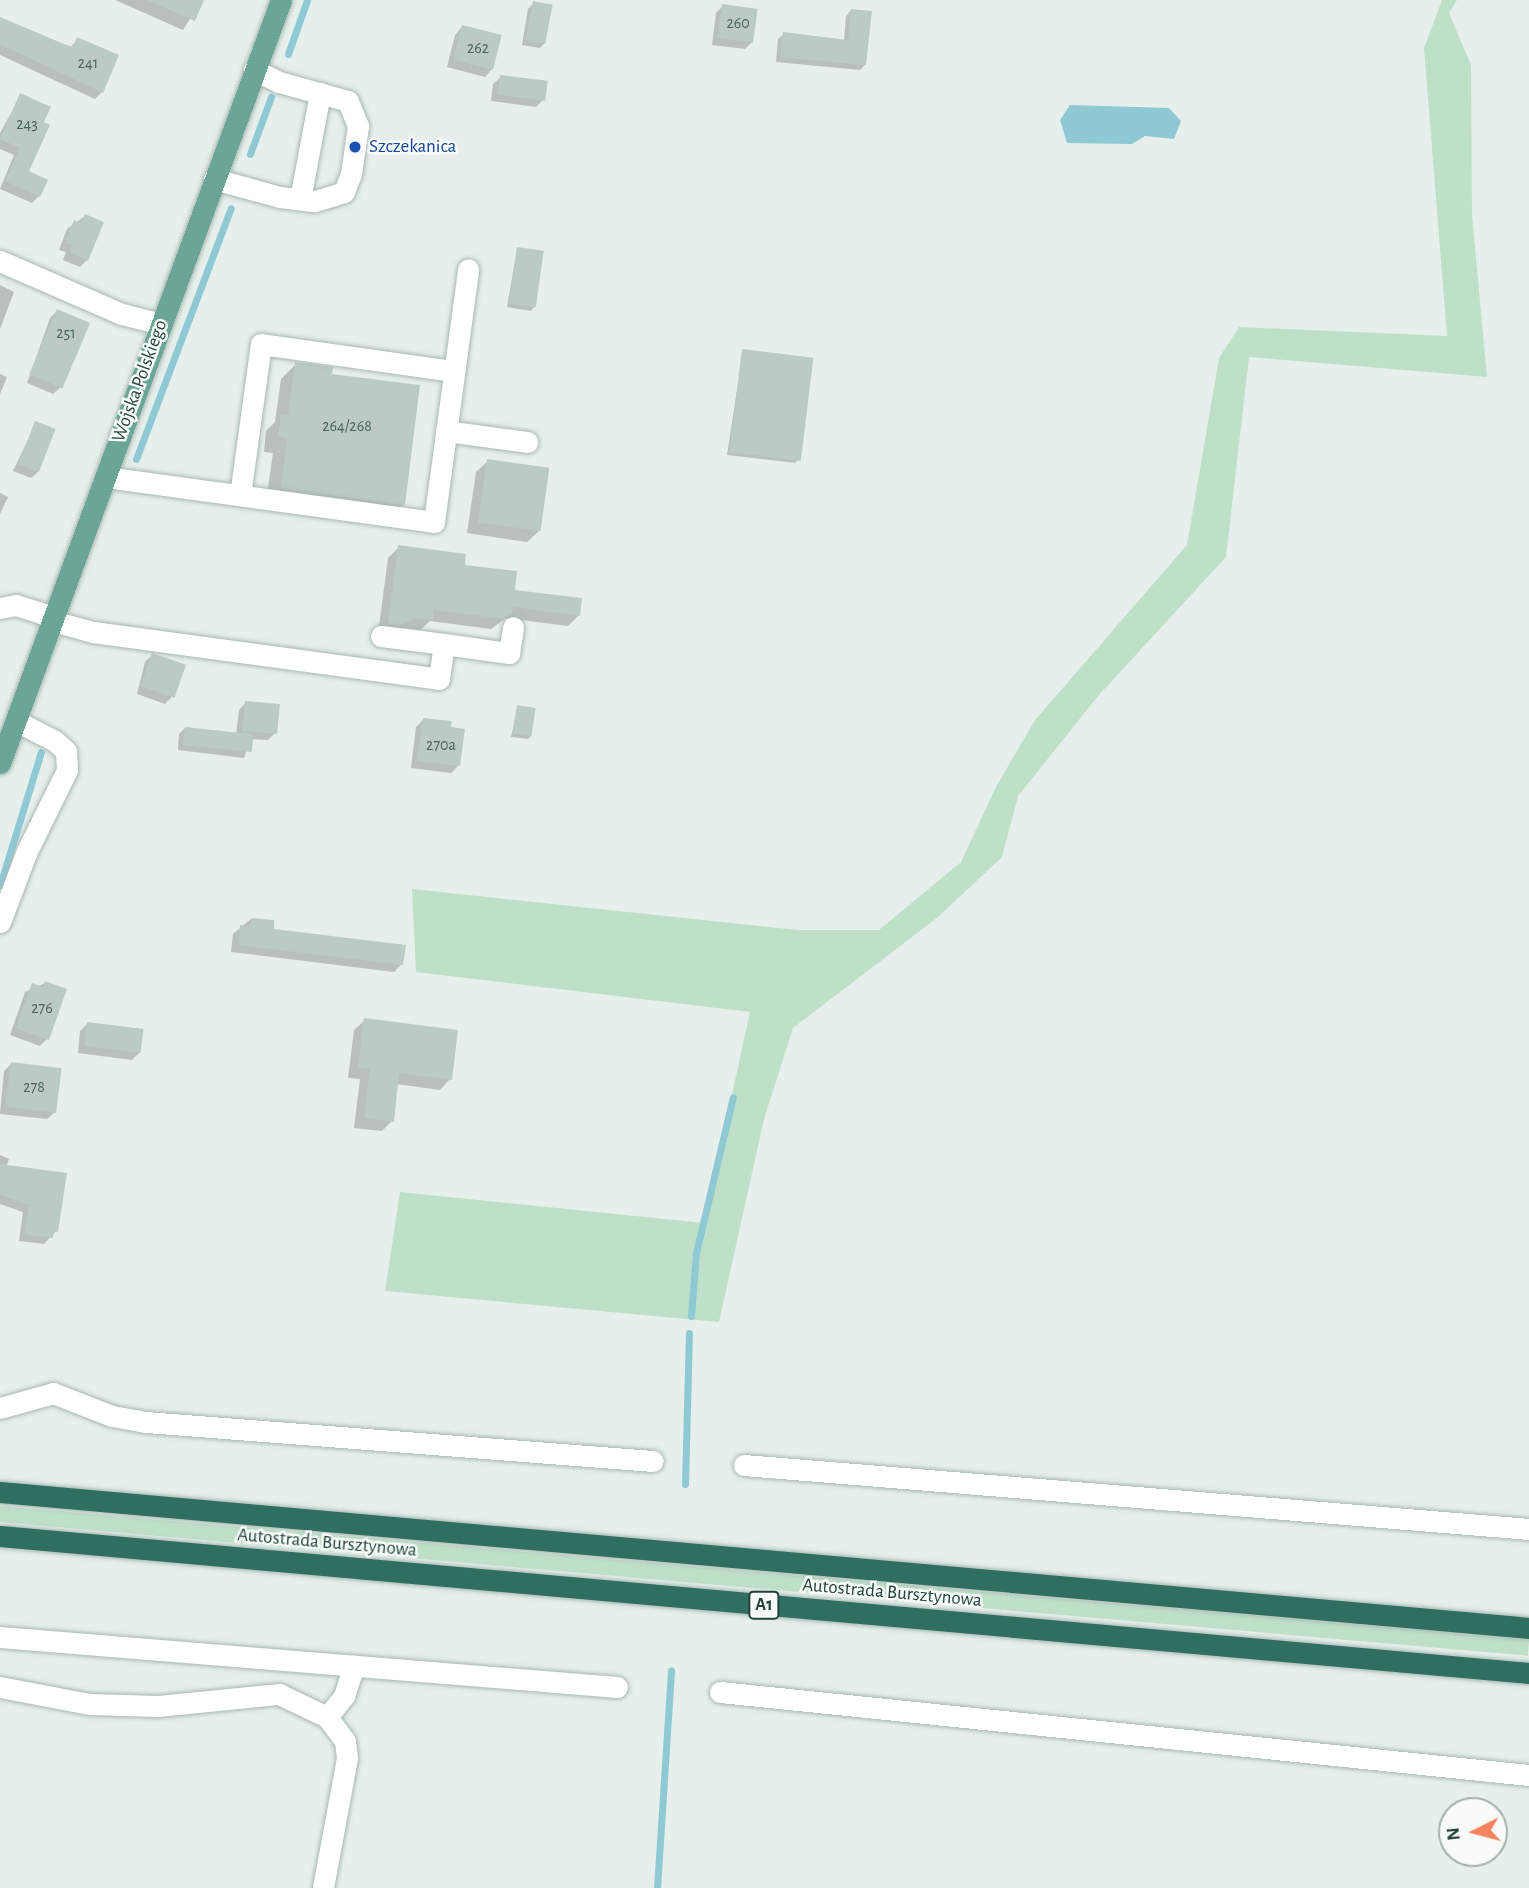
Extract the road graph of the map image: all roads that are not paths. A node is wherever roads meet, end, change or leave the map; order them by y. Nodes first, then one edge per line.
1 (281, 0) edge
2 (254, 69) junction
3 (320, 93) junction
4 (214, 179) junction
5 (300, 199) junction
6 (0, 261) edge
7 (468, 269) dead end
8 (160, 324) junction
9 (454, 371) junction
10 (446, 431) junction
11 (527, 442) dead end
12 (106, 477) junction
13 (240, 495) junction
14 (0, 608) edge
15 (54, 619) junction
16 (513, 627) dead end
17 (381, 636) dead end
18 (444, 644) junction
19 (16, 721) junction
20 (0, 763) edge
21 (0, 922) edge
22 (0, 1408) edge
23 (653, 1461) dead end
24 (744, 1465) dead end
25 (0, 1492) edge
26 (1529, 1529) edge
27 (0, 1536) edge
28 (1529, 1628) edge
29 (0, 1637) edge
30 (354, 1666) junction
31 (1529, 1673) edge
32 (0, 1687) edge
33 (617, 1687) dead end
34 (720, 1692) dead end
35 (327, 1717) junction
36 (1529, 1775) edge
37 (323, 1888) edge

1 - 2 main road, Wojska Polskiego
2 - 3 street
2 - 4 main road, Wojska Polskiego
3 - 5 street
3 - 5 street
4 - 5 street
4 - 8 main road, Wojska Polskiego
6 - 8 street
7 - 9 street
8 - 12 main road, Wojska Polskiego
9 - 10 street
9 - 13 street
10 - 11 street
10 - 13 street
12 - 13 street
12 - 15 main road, Wojska Polskiego
14 - 15 street
15 - 18 street
15 - 19 main road, Wojska Polskiego
16 - 18 street
17 - 18 street
19 - 20 main road, Wojska Polskiego
19 - 21 street
22 - 23 street
24 - 26 street
25 - 28 highway, Autostrada Bursztynowa
27 - 31 highway, Autostrada Bursztynowa / A1
29 - 30 street
30 - 33 street
30 - 35 street
32 - 35 street
34 - 36 street
35 - 37 street

